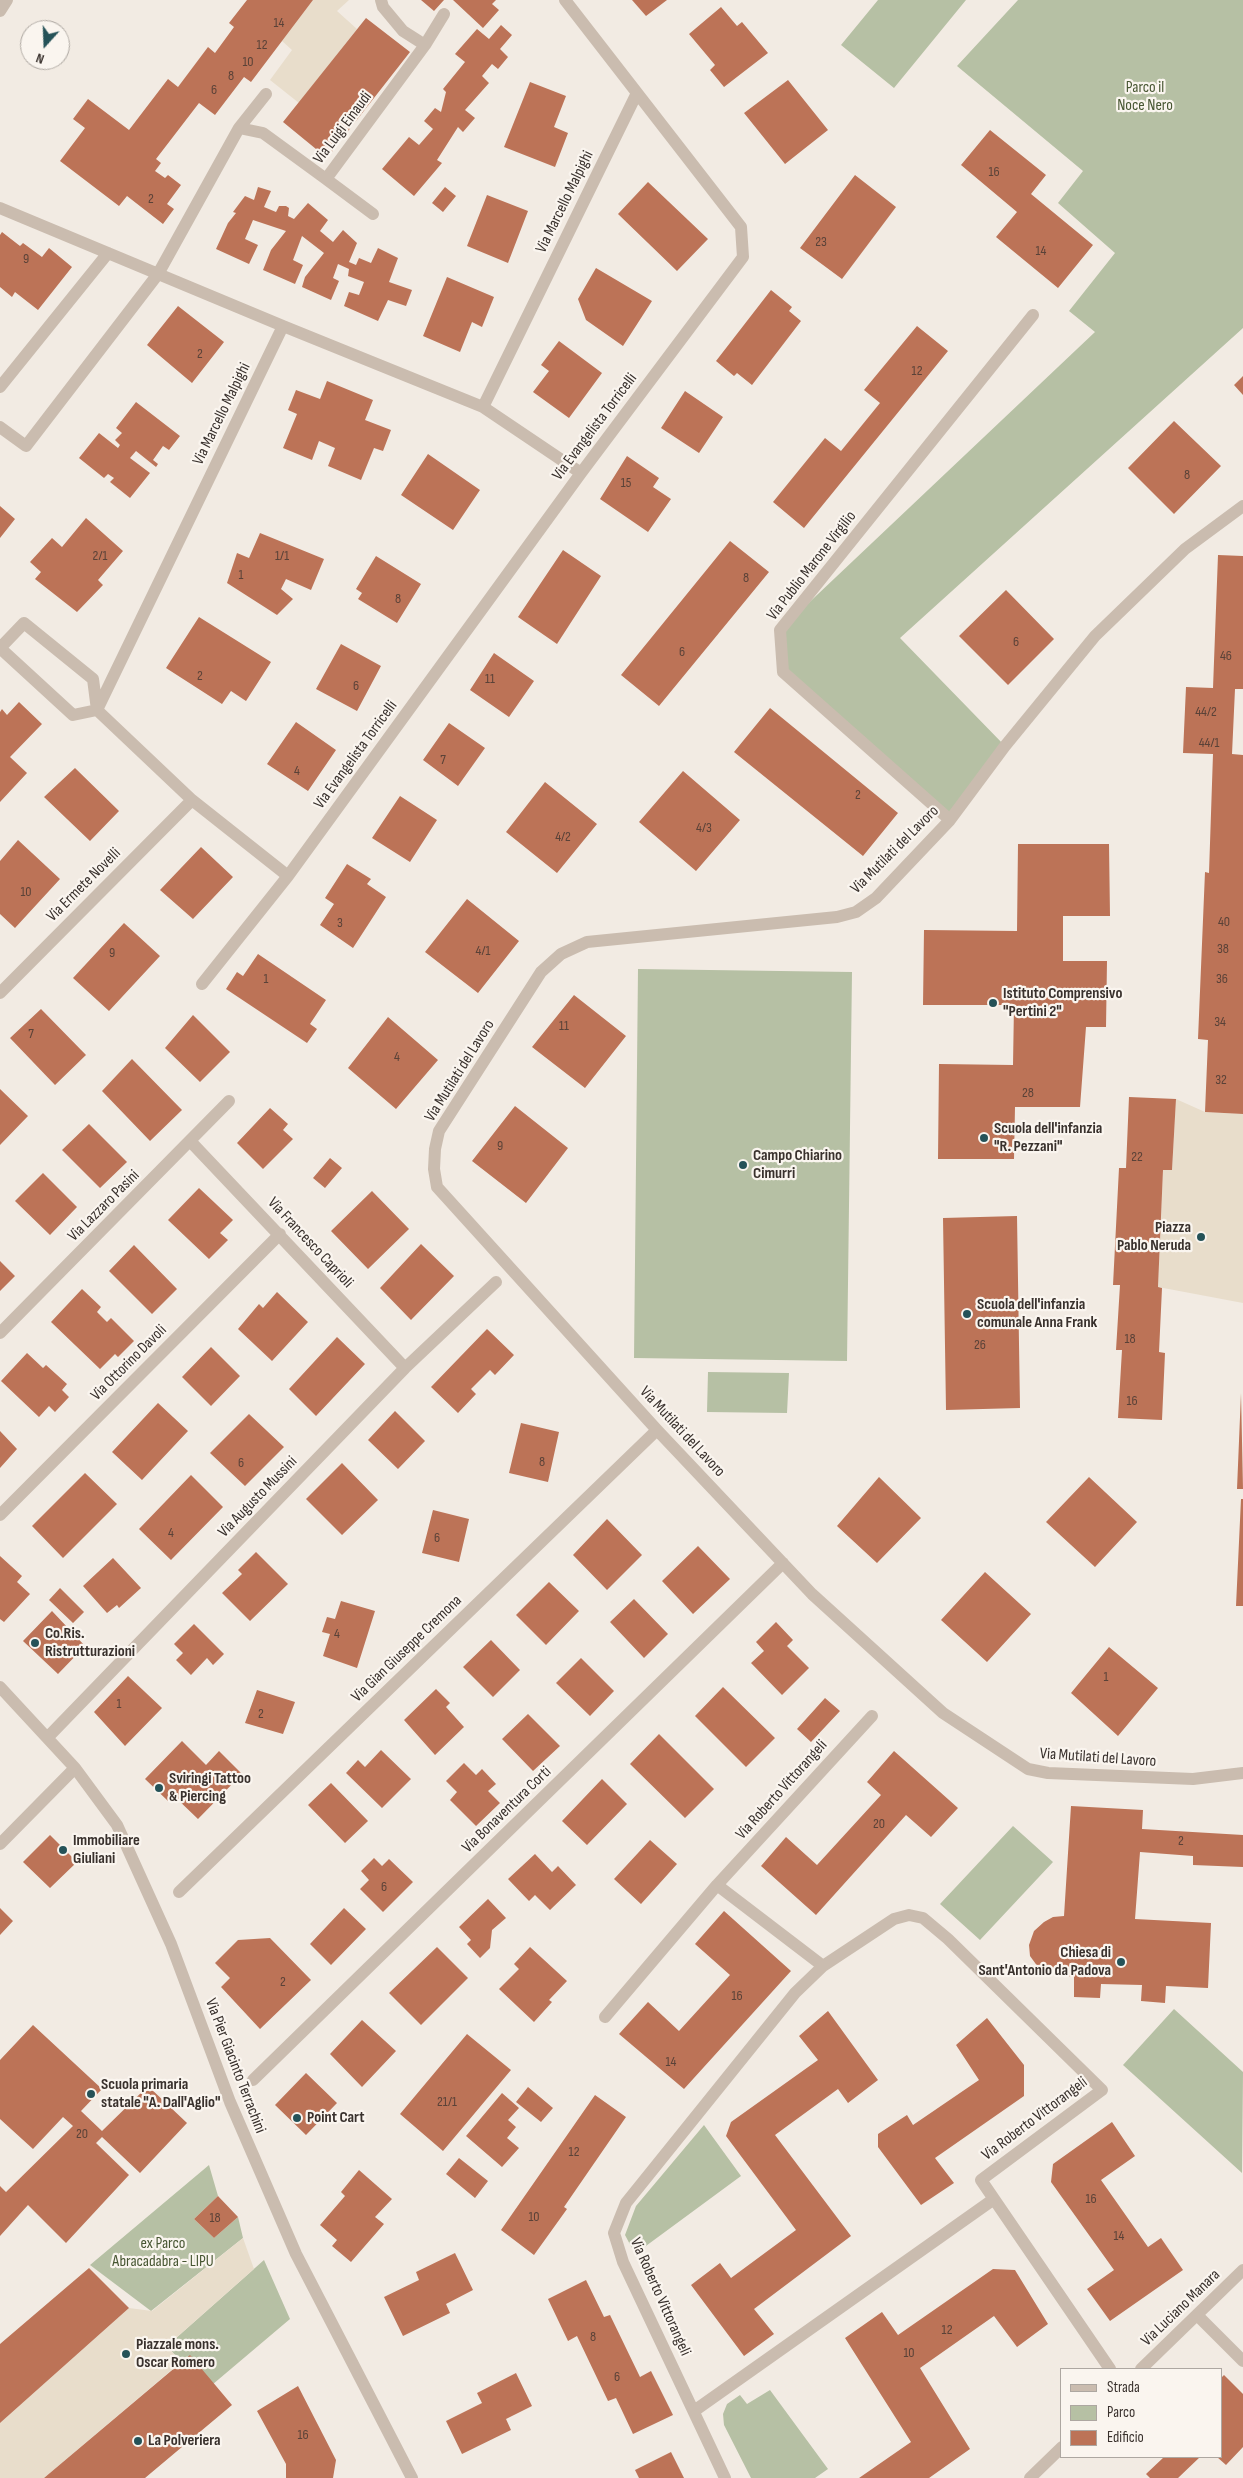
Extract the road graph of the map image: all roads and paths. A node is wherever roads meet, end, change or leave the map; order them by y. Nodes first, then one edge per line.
1 (7, 0) edge
2 (381, 0) edge
3 (565, 0) edge
4 (0, 11) edge
5 (444, 14) dead end
6 (425, 45) junction
7 (637, 93) junction
8 (266, 94) dead end
9 (239, 128) junction
10 (326, 179) junction
11 (0, 208) edge
12 (373, 214) dead end
13 (108, 253) junction
14 (158, 274) junction
15 (1033, 315) dead end
16 (283, 326) junction
17 (0, 387) edge
18 (483, 407) junction
19 (0, 426) edge
20 (581, 473) junction
21 (1243, 506) edge
22 (0, 648) edge
23 (97, 710) junction
24 (192, 800) junction
25 (950, 820) junction
26 (288, 876) junction
27 (202, 984) dead end
28 (0, 993) edge
29 (229, 1101) dead end
30 (191, 1142) junction
31 (280, 1234) junction
32 (496, 1282) dead end
33 (0, 1333) edge
34 (405, 1368) junction
35 (657, 1430) junction
36 (0, 1515) edge
37 (783, 1563) junction
38 (0, 1686) edge
39 (872, 1716) dead end
40 (48, 1737) junction
41 (75, 1768) junction
42 (1243, 1773) edge
43 (0, 1844) edge
44 (717, 1885) junction
45 (179, 1892) dead end
46 (823, 1966) junction
47 (605, 2017) dead end
48 (253, 2080) dead end
49 (994, 2199) junction
50 (1243, 2270) edge
51 (1197, 2315) junction
52 (1243, 2361) edge
53 (1109, 2368) edge
54 (1142, 2368) edge
55 (694, 2411) junction
56 (1060, 2449) edge
57 (412, 2478) edge
58 (726, 2478) edge
59 (1030, 2478) edge

1 - 4 street
2 - 6 street
3 - 7 street, Via Evangelista Torricelli
5 - 6 street, Via Luigi Einaudi
6 - 10 street, Via Luigi Einaudi
7 - 18 street, Via Marcello Malpighi
7 - 20 street, Via Evangelista Torricelli
8 - 9 street
9 - 10 street, Via Luigi Einaudi
9 - 14 street
10 - 12 street
11 - 13 street
13 - 14 street
13 - 17 street
14 - 16 street
14 - 19 street
15 - 25 street, Via Publio Marone Virgilio
16 - 18 street
16 - 23 street, Via Marcello Malpighi
18 - 20 street
20 - 26 street, Via Evangelista Torricelli
21 - 25 street, Via Mutilati del Lavoro
22 - 23 street
22 - 23 street
23 - 24 street
24 - 26 street
24 - 28 street, Via Ermete Novelli
25 - 35 street, Via Mutilati del Lavoro
26 - 27 street, Via Evangelista Torricelli
29 - 30 street, Via Lazzaro Pasini
30 - 31 street, Via Francesco Caprioli
30 - 33 street, Via Lazzaro Pasini
31 - 34 street, Via Francesco Caprioli
31 - 36 street, Via Ottorino Davoli
32 - 34 street, Via Augusto Mussini
34 - 40 street, Via Augusto Mussini
35 - 37 street, Via Mutilati del Lavoro
35 - 45 street, Via Gian Giuseppe Cremona
37 - 42 street, Via Mutilati del Lavoro
37 - 48 street, Via Bonaventura Corti
38 - 40 street, Via Pier Giacinto Terrachini
39 - 44 street, Via Roberto Vittorangeli
40 - 41 street, Via Pier Giacinto Terrachini
41 - 43 street
41 - 57 street, Via Pier Giacinto Terrachini
44 - 46 street
44 - 47 street, Via Roberto Vittorangeli
46 - 49 street, Via Roberto Vittorangeli
46 - 55 street, Via Roberto Vittorangeli
49 - 53 street, Via Roberto Vittorangeli
49 - 55 street
50 - 51 street, Via Luciano Manara
51 - 52 street
51 - 54 street, Via Luciano Manara
55 - 58 street, Via Roberto Vittorangeli
56 - 59 street

